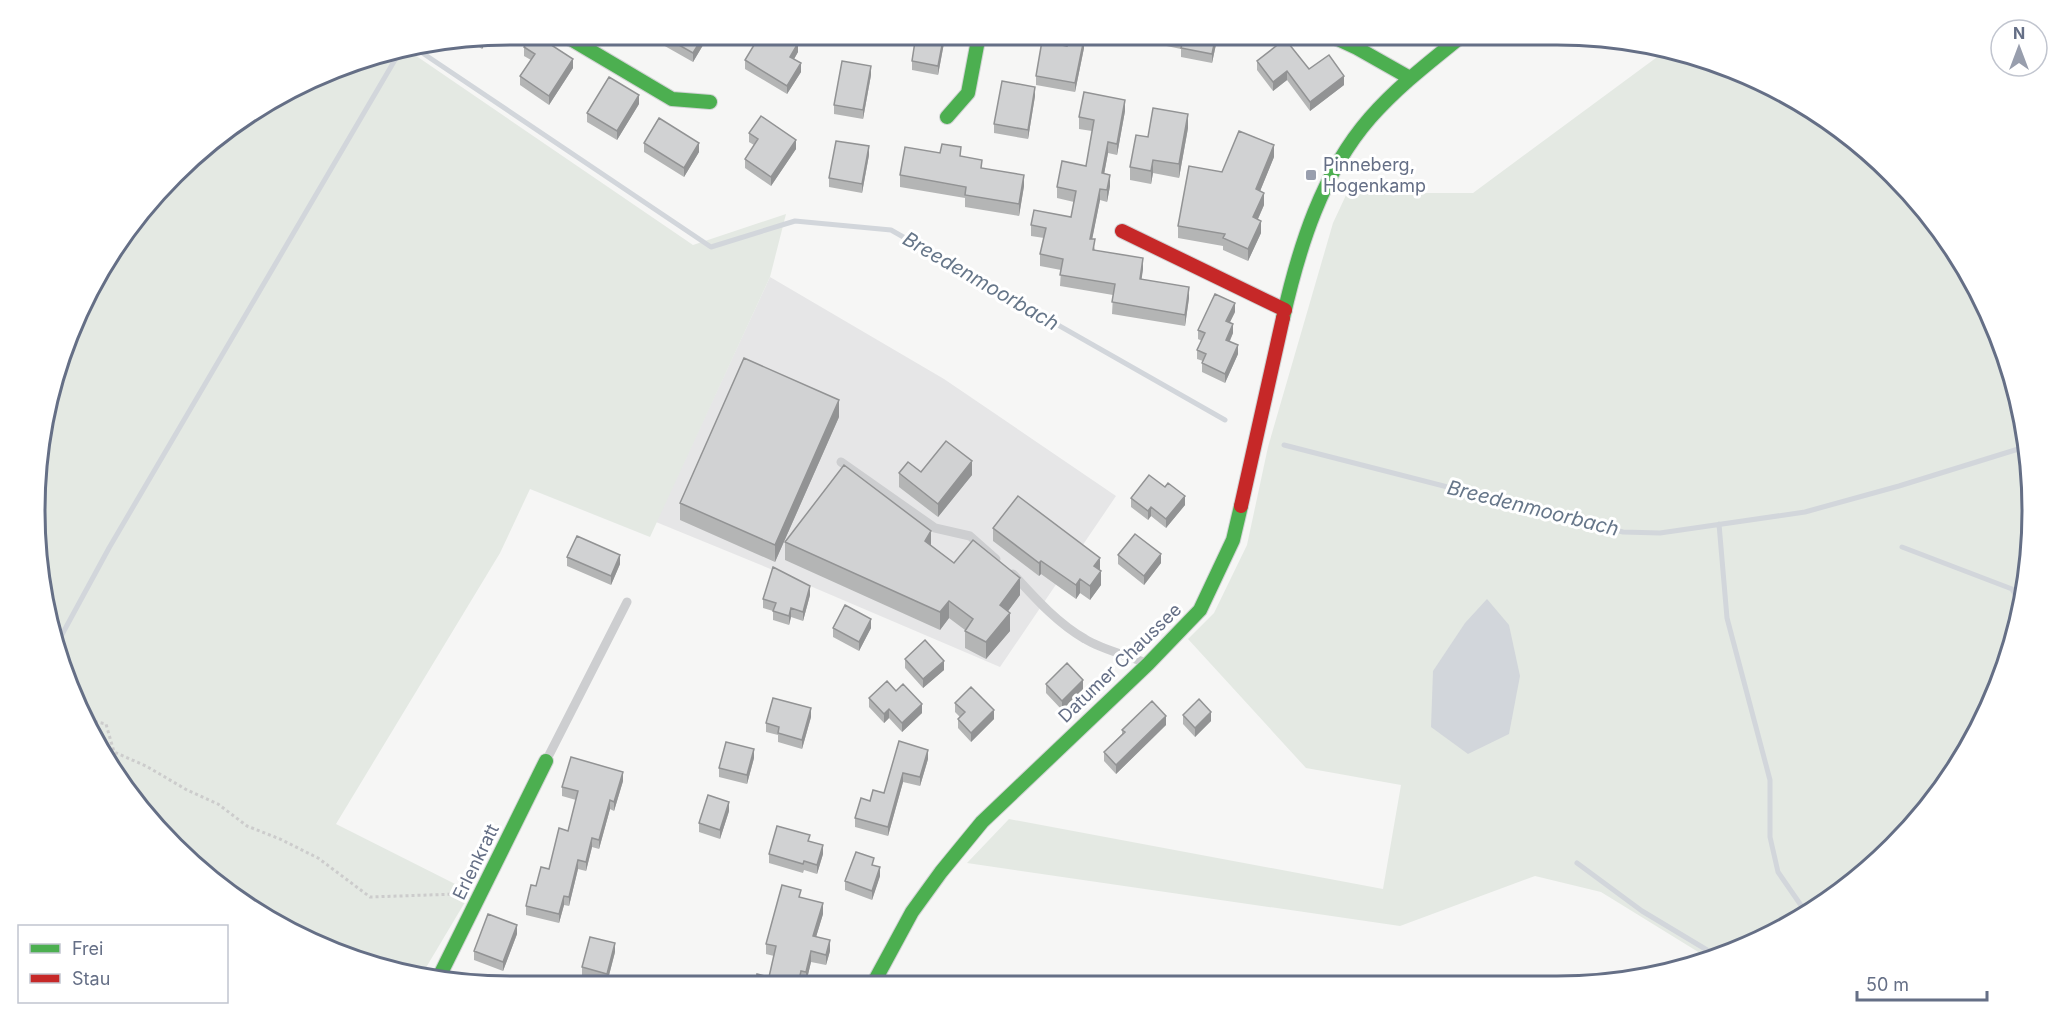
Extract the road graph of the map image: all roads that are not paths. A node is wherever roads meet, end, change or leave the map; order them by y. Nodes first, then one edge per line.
1 (582, 45) edge
2 (977, 45) edge
3 (1351, 45) edge
4 (1451, 45) edge
5 (1410, 78) junction
6 (710, 102) dead end
7 (947, 117) dead end
8 (1122, 231) dead end
9 (1285, 310) junction
10 (841, 462) dead end
11 (627, 602) dead end
12 (1148, 664) junction
13 (546, 761) joint
14 (442, 971) edge
15 (877, 976) edge

1 - 6 street
2 - 7 street
3 - 5 street
4 - 5 street, Datumer Chaussee
5 - 9 street, Datumer Chaussee
8 - 9 street
9 - 12 street, Datumer Chaussee
10 - 12 lane
11 - 13 lane
12 - 15 street, Datumer Chaussee
13 - 14 street, Erlenkratt

